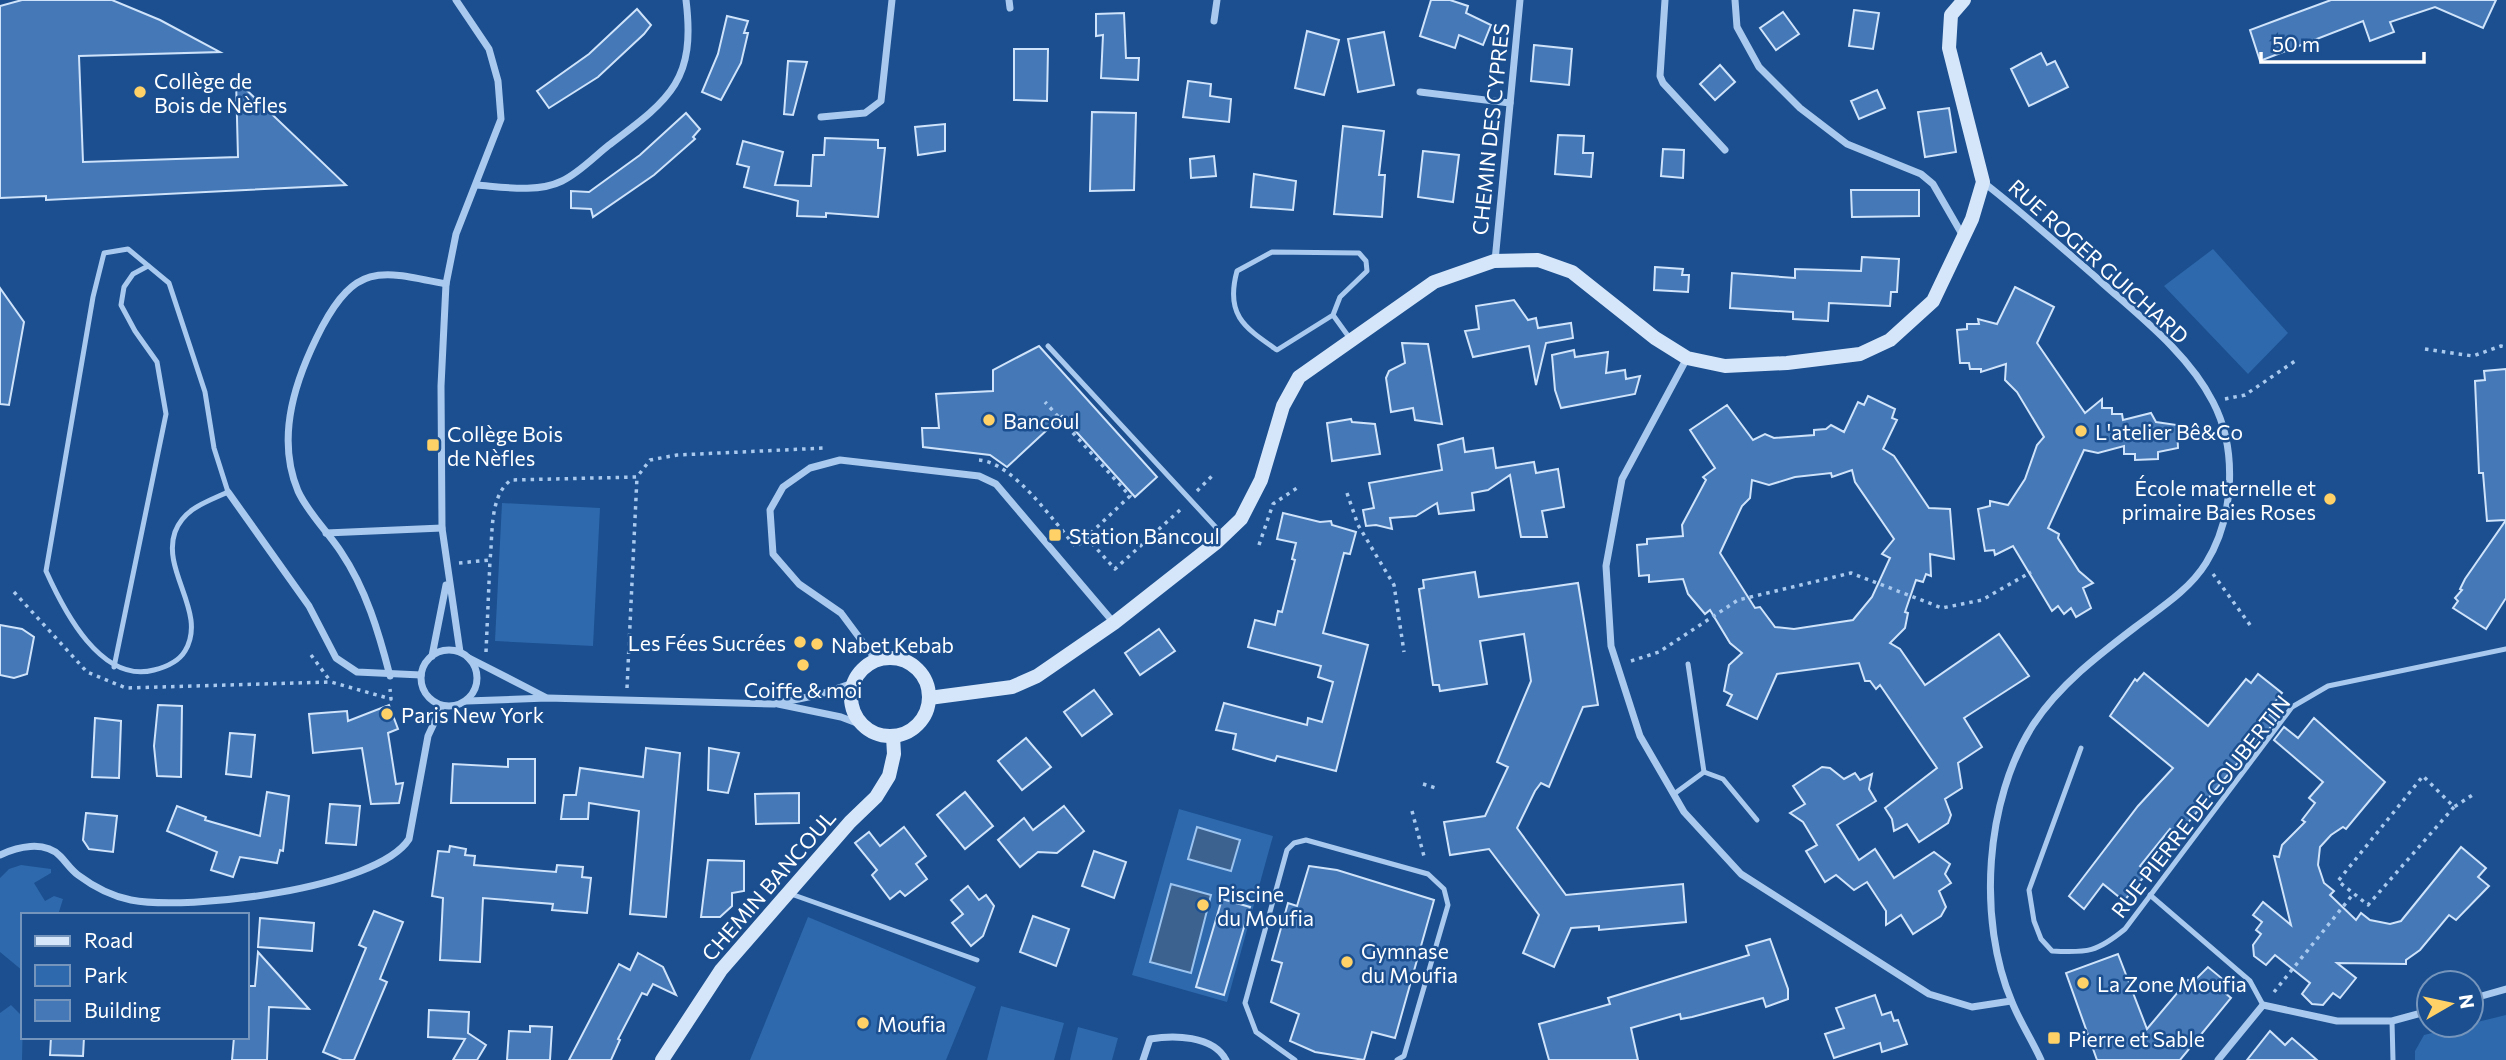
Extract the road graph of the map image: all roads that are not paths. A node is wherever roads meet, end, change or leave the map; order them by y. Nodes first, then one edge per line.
1 (456, 0) edge
2 (686, 0) edge
3 (892, 0) edge
4 (1217, 0) edge
5 (1520, 0) edge
6 (1665, 0) edge
7 (1735, 0) edge
8 (1964, 0) edge
9 (1214, 21) dead end
10 (1420, 92) dead end
11 (1510, 103) junction
12 (821, 117) dead end
13 (1725, 149) dead end
14 (1983, 181) junction
15 (477, 185) junction
16 (1963, 236) junction
17 (1494, 261) junction
18 (148, 266) junction
19 (446, 284) junction
20 (1332, 315) junction
21 (1351, 340) junction
22 (1048, 345) dead end
23 (1687, 358) junction
24 (228, 492) junction
25 (442, 528) junction
26 (326, 533) junction
27 (1224, 537) junction
28 (448, 579) junction
29 (1114, 623) junction
30 (2506, 649) edge
31 (460, 652) junction
32 (432, 656) junction
33 (468, 658) junction
34 (876, 660) junction
35 (1688, 664) dead end
36 (114, 667) junction
37 (421, 675) junction
38 (390, 676) junction
39 (853, 682) junction
40 (547, 698) junction
41 (929, 698) junction
42 (467, 701) junction
43 (774, 704) junction
44 (442, 706) junction
45 (862, 725) junction
46 (893, 736) junction
47 (2081, 748) dead end
48 (1704, 772) junction
49 (1674, 794) junction
50 (1757, 820) dead end
51 (0, 855) edge
52 (788, 893) junction
53 (2150, 895) junction
54 (977, 960) dead end
55 (2506, 989) edge
56 (2485, 995) edge
57 (2011, 1001) junction
58 (2263, 1005) junction
59 (2415, 1015) edge
60 (2392, 1021) junction
61 (662, 1060) edge
62 (1143, 1060) edge
63 (1226, 1060) edge
64 (1295, 1060) edge
65 (1397, 1060) edge
66 (2041, 1060) edge
67 (2218, 1060) edge
68 (2393, 1060) edge

1 - 15 street
2 - 15 street
3 - 12 street
4 - 9 street
5 - 11 street, CHEMIN DES CYPRES
6 - 13 street
7 - 16 street
8 - 14 main road
10 - 11 street
11 - 17 street, CHEMIN DES CYPRES
14 - 16 main road
14 - 57 street, RUE ROGER GUICHARD
15 - 19 street
16 - 23 main road
17 - 21 main road
17 - 23 main road
18 - 24 lane
18 - 36 lane
18 - 36 lane
19 - 25 street
19 - 26 street
20 - 20 lane
20 - 21 lane
21 - 27 main road
22 - 27 lane
23 - 49 street
24 - 36 lane
24 - 38 street
25 - 26 street
25 - 28 street
26 - 38 street
27 - 29 main road
28 - 31 street
28 - 32 street
29 - 34 street
29 - 41 main road
30 - 53 lane, RUE PIERRE DE COUBERTIN
31 - 32 street
31 - 33 street
32 - 37 street
33 - 40 street
33 - 42 street
34 - 39 main road
34 - 41 main road
35 - 48 lane
37 - 38 street
37 - 44 street
39 - 43 street
39 - 45 main road
40 - 42 street
40 - 43 street
41 - 46 main road
42 - 44 street
43 - 45 street
44 - 51 street
45 - 46 main road
46 - 52 main road, CHEMIN BANCOUL
47 - 53 lane, RUE PIERRE DE COUBERTIN
48 - 49 lane
48 - 50 lane
49 - 57 street
52 - 54 lane
52 - 61 main road, CHEMIN BANCOUL
53 - 58 lane
55 - 56 street
57 - 66 street, RUE ROGER GUICHARD
58 - 60 street
58 - 67 street
59 - 60 street
60 - 68 lane
62 - 63 street
64 - 65 lane

